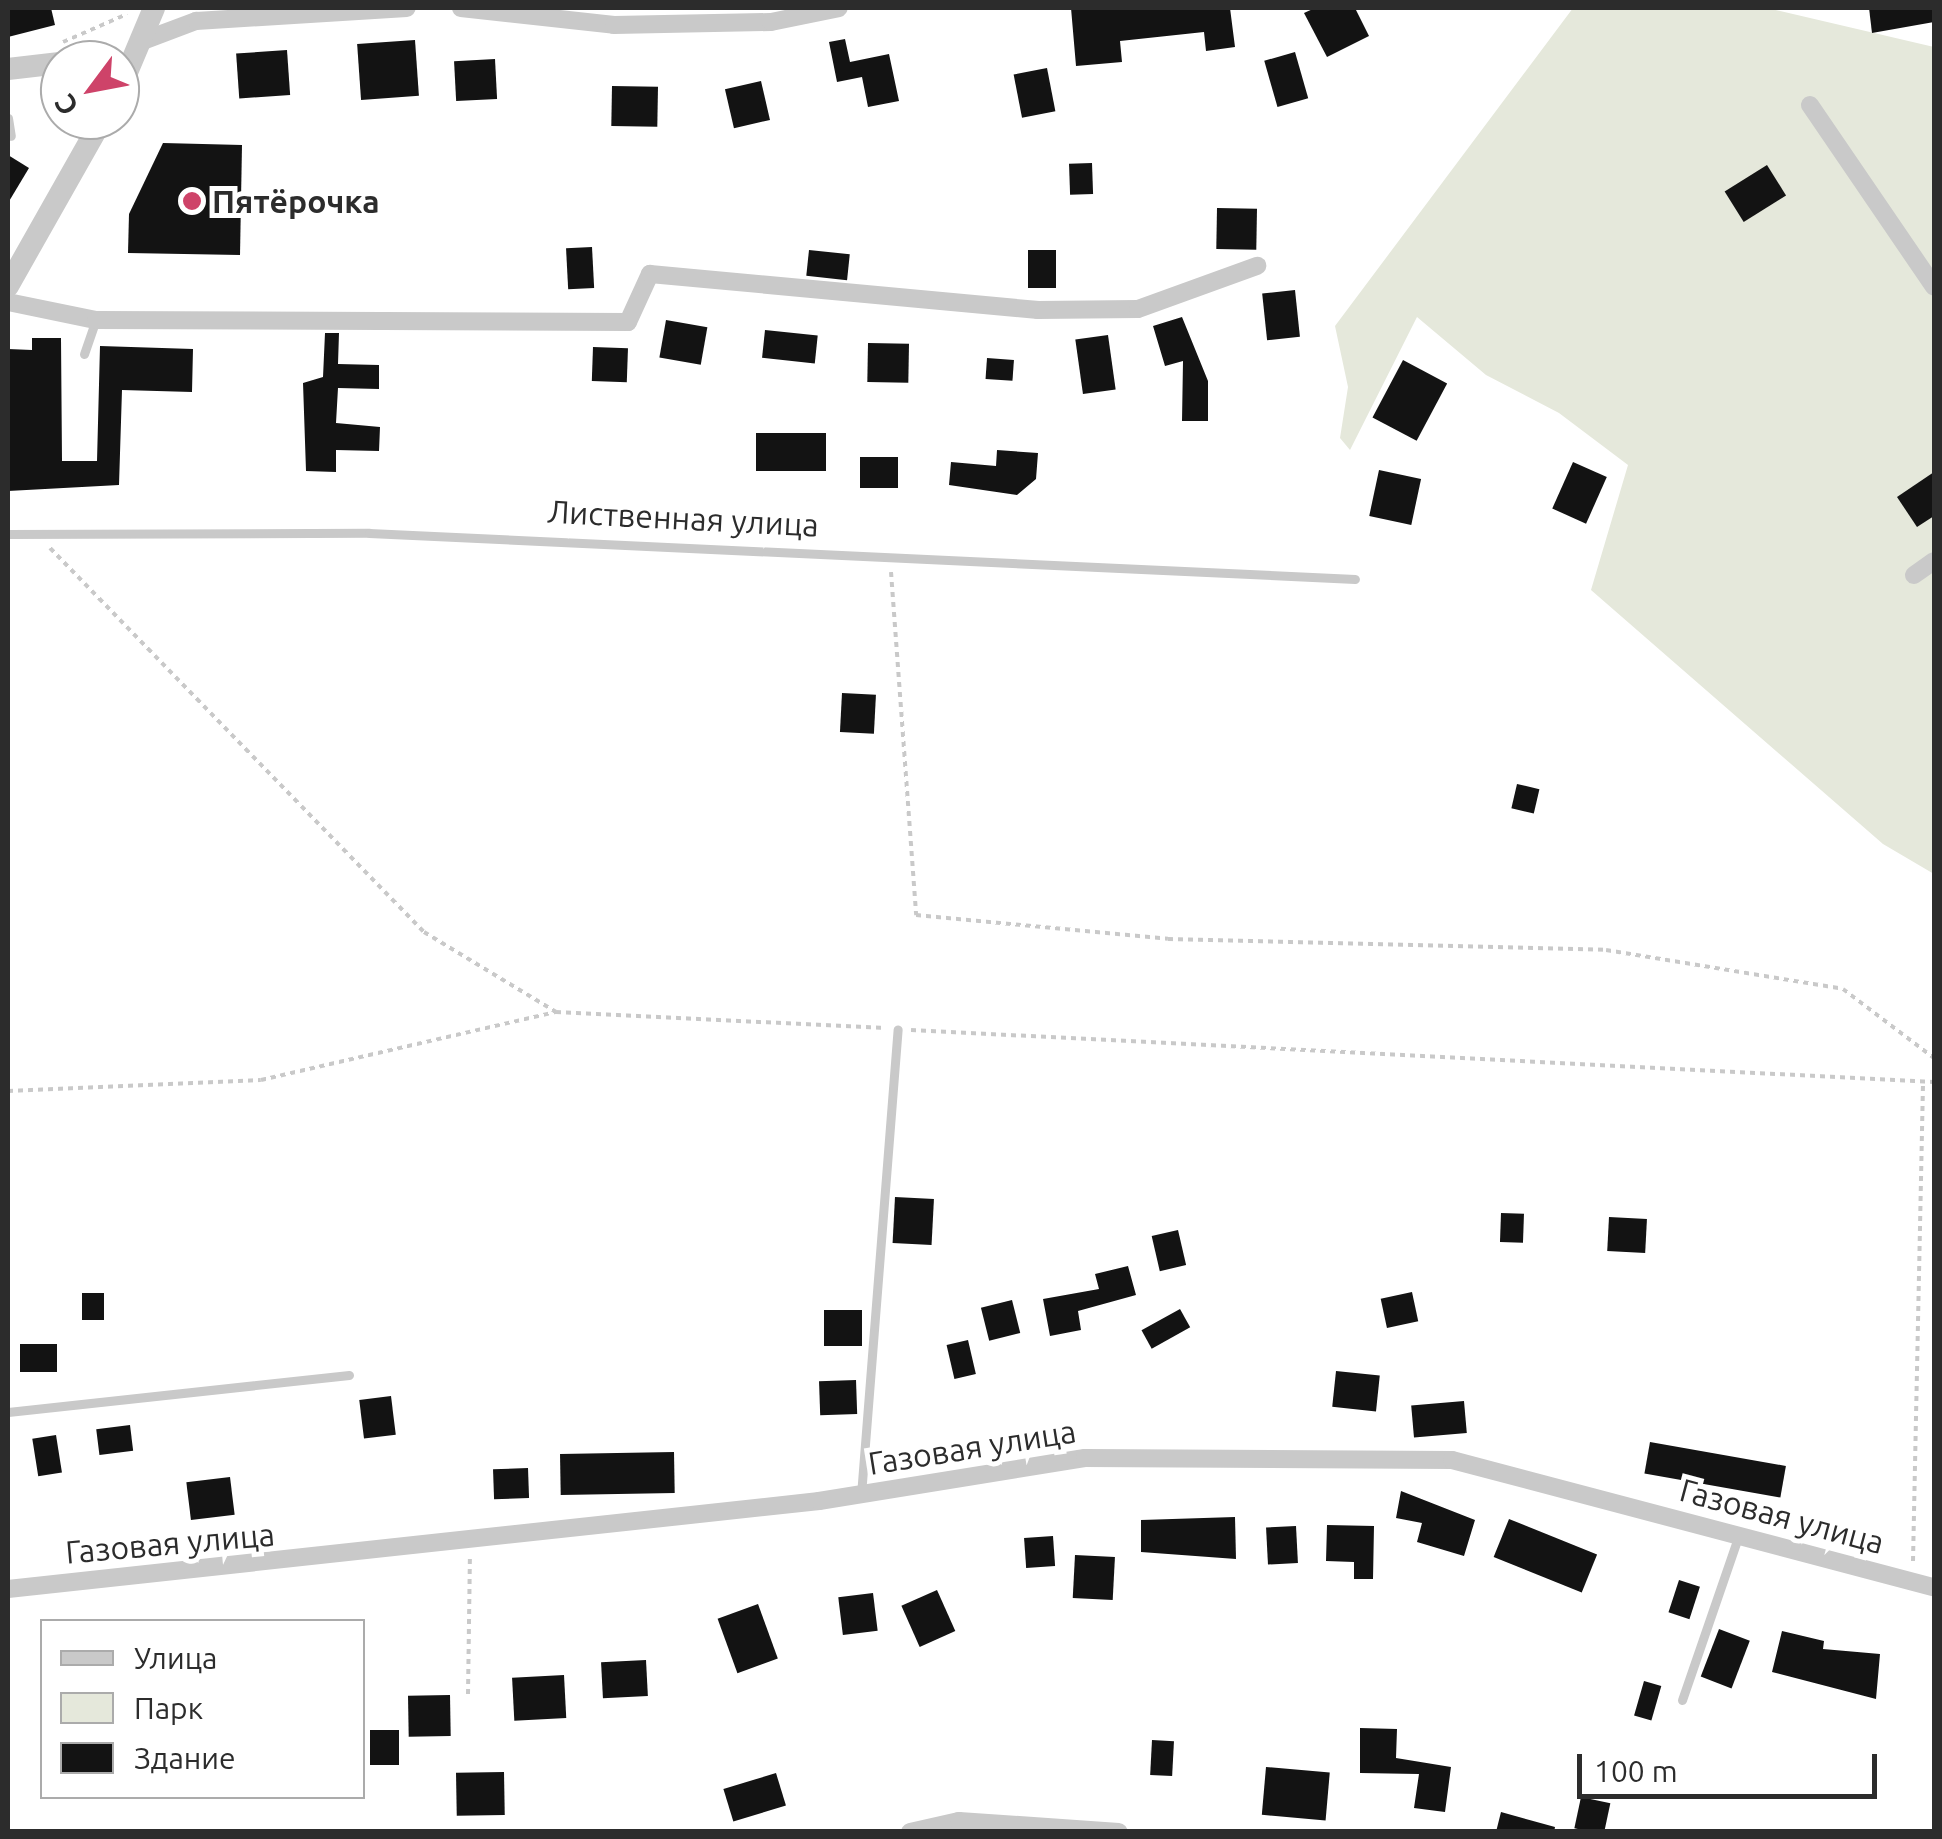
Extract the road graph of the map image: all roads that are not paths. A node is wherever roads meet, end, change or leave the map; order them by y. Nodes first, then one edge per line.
1 (154, 8) edge
2 (407, 8) edge
3 (461, 8) edge
4 (839, 8) edge
5 (140, 42) joint
6 (40, 59) edge
7 (8, 68) edge
8 (1810, 105) dead end
9 (8, 118) edge
10 (11, 136) dead end
11 (91, 140) edge
12 (1257, 266) dead end
13 (8, 286) edge
14 (1934, 287) edge
15 (8, 302) edge
16 (96, 320) junction
17 (84, 354) dead end
18 (8, 534) edge
19 (1934, 561) edge
20 (1914, 574) dead end
21 (1354, 579) dead end
22 (898, 1029) road end
23 (349, 1375) dead end
24 (8, 1412) edge
25 (861, 1495) junction
26 (1738, 1535) junction
27 (1934, 1587) edge
28 (8, 1589) edge
29 (1682, 1700) dead end
30 (910, 1832) edge
31 (1120, 1832) edge

1 - 5 street
2 - 5 street
3 - 4 street
6 - 7 street
8 - 14 street
9 - 10 lane
11 - 13 street
12 - 16 street
15 - 16 street
16 - 17 lane
18 - 21 lane, Лиственная улица
19 - 20 street
22 - 25 lane
23 - 24 lane
25 - 26 street, Газовая улица
25 - 28 street, Газовая улица
26 - 27 street, Газовая улица
26 - 29 lane
30 - 31 street

